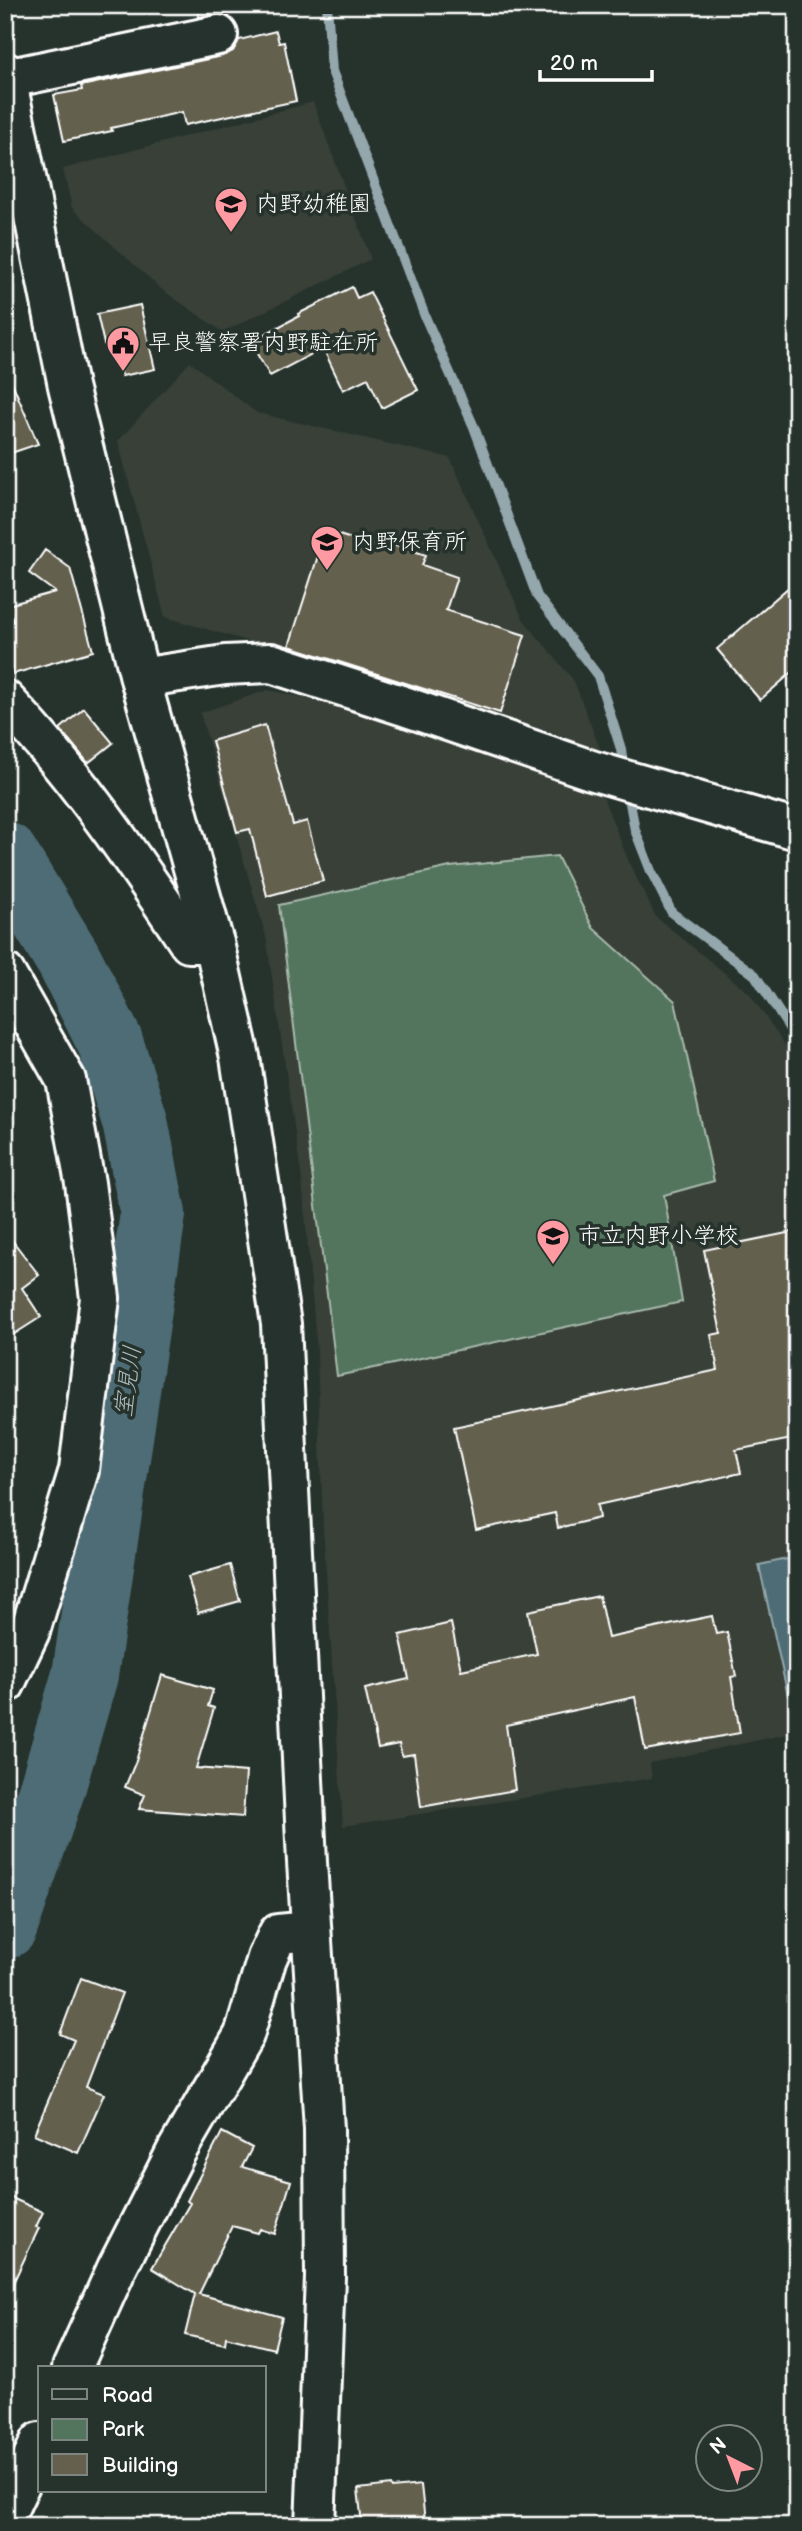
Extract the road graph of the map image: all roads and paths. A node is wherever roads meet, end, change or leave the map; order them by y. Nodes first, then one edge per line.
1 (218, 35) dead end
2 (6, 76) edge
3 (140, 678) junction
4 (5, 700) edge
5 (797, 830) edge
6 (214, 943) junction
7 (5, 973) edge
8 (5, 1684) edge
9 (312, 1931) junction
10 (73, 2366) edge
11 (38, 2446) edge
12 (5, 2516) edge
13 (315, 2526) edge

1 - 2 street
2 - 3 street
3 - 5 street
3 - 6 street
4 - 6 street
6 - 9 street
7 - 8 street
9 - 10 street
9 - 13 street
11 - 12 street

